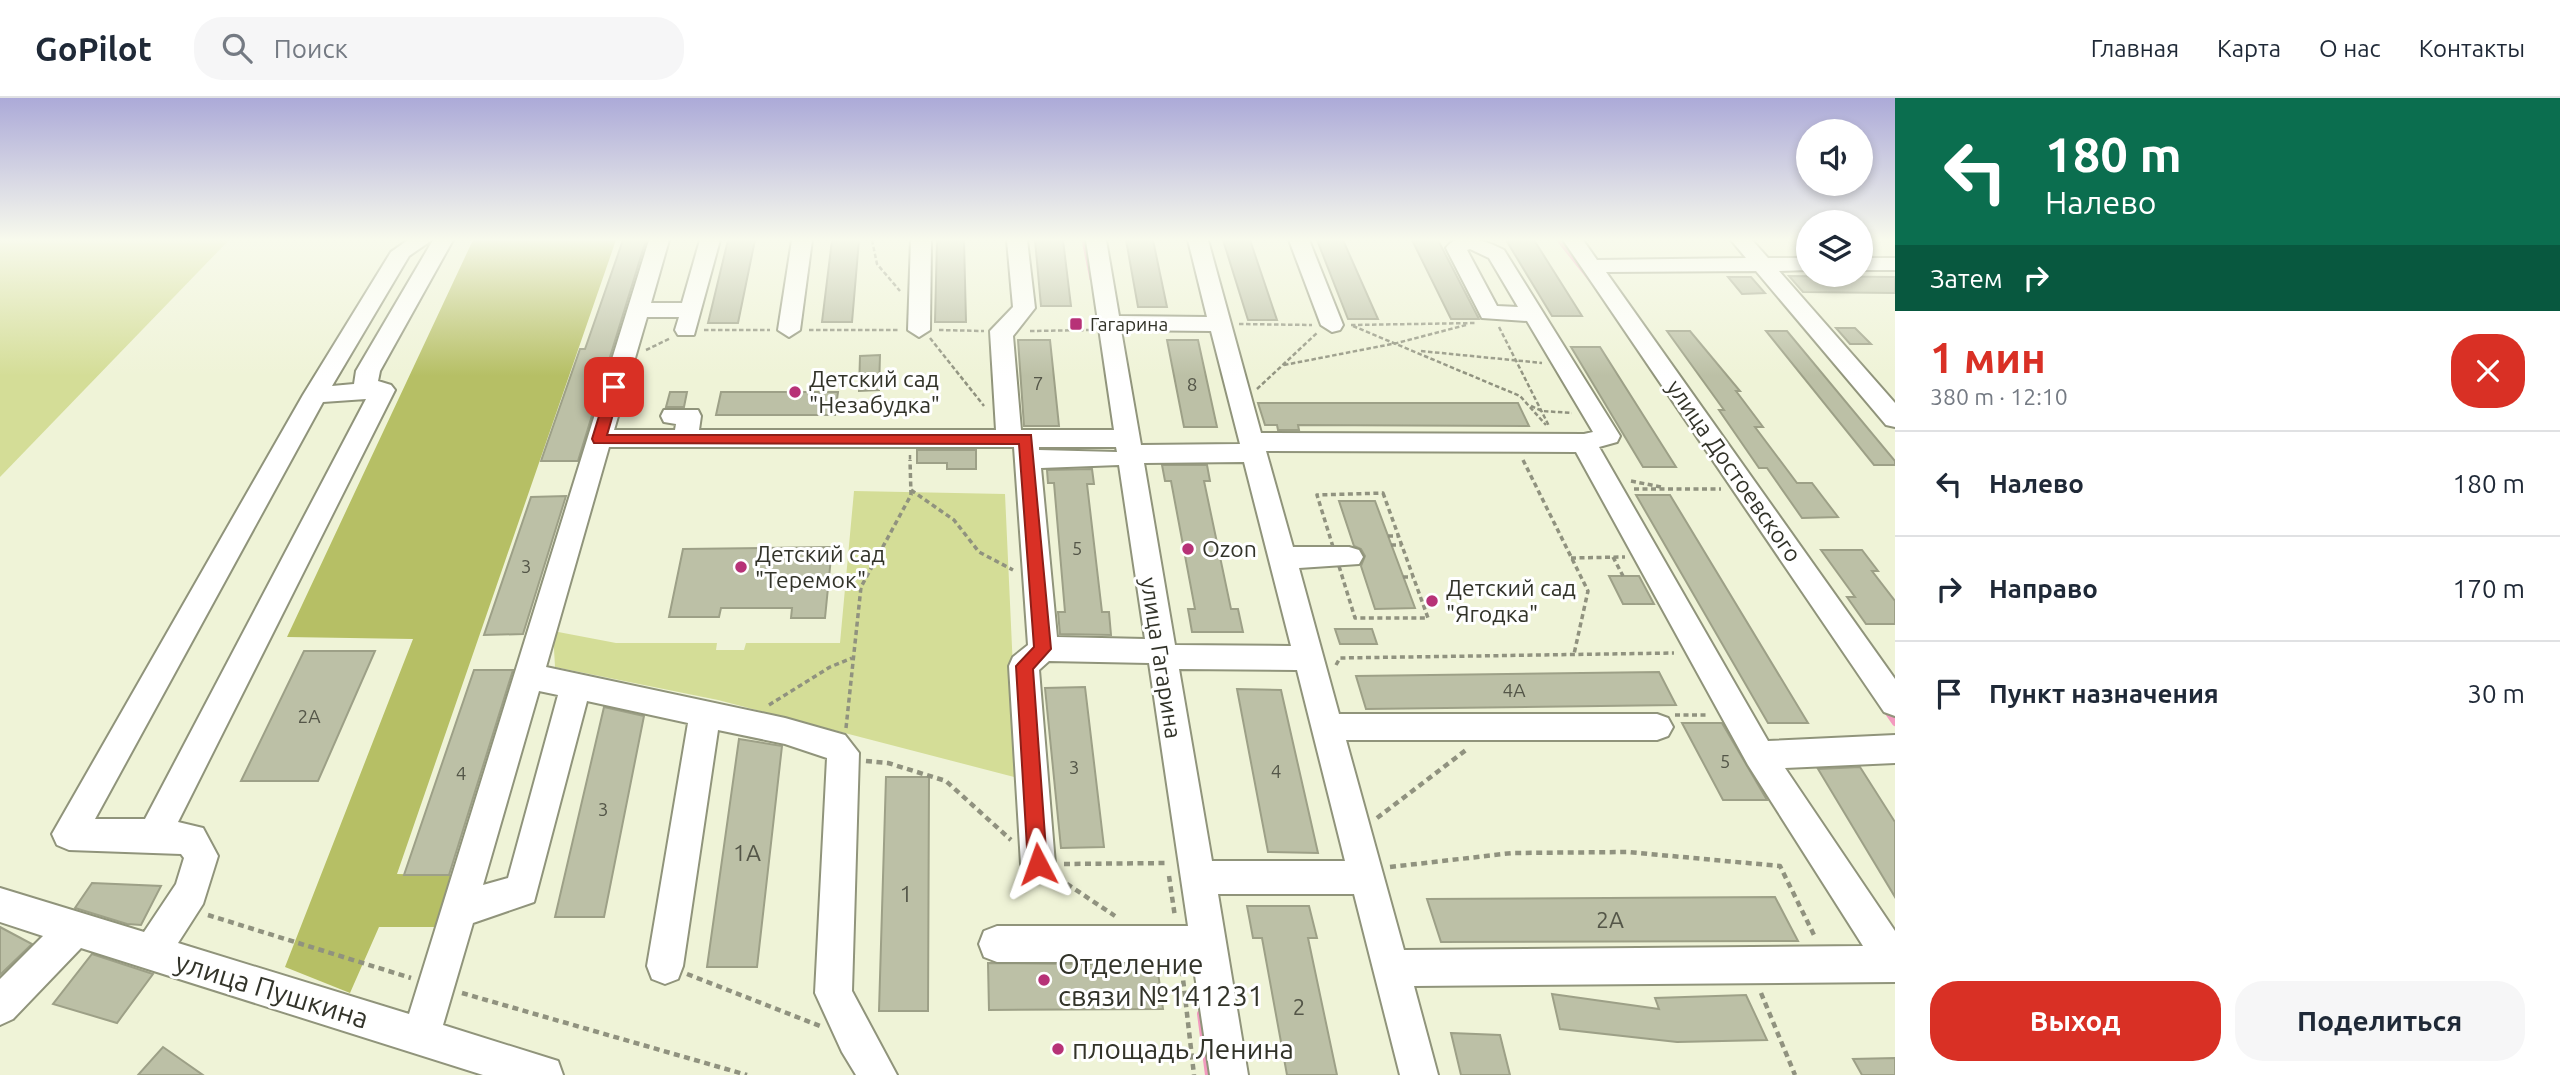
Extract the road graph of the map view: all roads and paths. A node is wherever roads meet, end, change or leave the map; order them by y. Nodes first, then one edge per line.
1 (380, 286) edge
2 (417, 286) edge
3 (645, 286) edge
4 (698, 286) edge
5 (795, 286) edge
6 (893, 286) edge
7 (921, 286) edge
8 (1022, 286) edge
9 (1099, 286) edge
10 (1210, 286) edge
11 (1319, 286) edge
12 (1472, 286) edge
13 (1517, 286) edge
14 (1605, 286) edge
15 (1781, 286) edge
16 (637, 310) junction
17 (1538, 319) junction
18 (689, 320) junction
19 (1487, 320) junction
20 (1221, 324) junction
21 (921, 325) junction
22 (1336, 325) junction
23 (1102, 327) junction
24 (789, 330) junction
25 (1004, 331) junction
26 (1397, 344) junction
27 (1413, 350) junction
28 (622, 362) junction
29 (1518, 363) junction
30 (1565, 364) junction
31 (1284, 365) junction
32 (376, 390) junction
33 (314, 395) junction
34 (1241, 401) junction
35 (1527, 404) junction
36 (1542, 411) junction
37 (1595, 414) junction
38 (1895, 419) edge
39 (837, 421) dead end
40 (682, 426) junction
41 (599, 439) junction
42 (910, 439) junction
43 (1514, 443) junction
44 (1584, 443) junction
45 (1021, 445) junction
46 (1253, 447) junction
47 (1122, 450) junction
48 (1606, 482) junction
49 (1670, 489) junction
50 (1729, 489) dead end
51 (911, 490) junction
52 (1388, 536) dead end
53 (1398, 536) dead end
54 (1391, 545) dead end
55 (1402, 545) dead end
56 (1647, 556) junction
57 (1349, 557) dead end
58 (1614, 557) junction
59 (1283, 558) junction
60 (1571, 558) junction
61 (1623, 576) dead end
62 (1403, 577) dead end
63 (1413, 577) dead end
64 (1037, 583) junction
65 (1043, 649) junction
66 (1701, 652) junction
67 (1161, 654) junction
68 (1574, 654) junction
69 (852, 658) junction
70 (1312, 663) junction
71 (528, 676) junction
72 (576, 685) junction
73 (1895, 703) edge
74 (705, 713) junction
75 (1736, 715) junction
76 (742, 721) junction
77 (1328, 727) junction
78 (1496, 727) junction
79 (1657, 727) joint
80 (1895, 749) edge
81 (843, 753) junction
82 (1759, 755) junction
83 (1356, 834) junction
84 (154, 835) junction
85 (1038, 864) junction
86 (1181, 870) junction
87 (1366, 872) junction
88 (0, 905) edge
89 (460, 910) junction
90 (206, 915) dead end
91 (74, 929) junction
92 (997, 944) dead end
93 (1157, 944) junction
94 (1207, 944) junction
95 (151, 953) junction
96 (1895, 964) edge
97 (1749, 965) junction
98 (1796, 965) junction
99 (666, 966) joint
100 (1391, 968) junction
101 (436, 985) junction
102 (0, 1006) edge
103 (421, 1036) junction
104 (855, 1039) junction
105 (544, 1075) edge
106 (747, 1075) edge
107 (878, 1075) edge
108 (1229, 1075) edge
109 (1419, 1075) edge
110 (1795, 1075) edge

1 - 33 street
2 - 32 street
3 - 16 street
4 - 18 street
5 - 24 street
6 - 21 path
7 - 21 street
8 - 25 street
9 - 23 street, улица Гагарина
10 - 20 street
11 - 22 street
12 - 19 street
13 - 17 street
14 - 73 street, улица Достоевского
15 - 38 street
16 - 18 street
16 - 28 street
17 - 19 street
17 - 19 path
17 - 30 street
18 - 24 path
18 - 28 path
19 - 22 path
19 - 26 path
19 - 29 path
20 - 22 path
20 - 23 street
20 - 34 street
21 - 24 path
21 - 25 path
21 - 45 path
22 - 26 path
22 - 31 path
23 - 25 path
23 - 47 street, улица Гагарина
25 - 45 street
26 - 27 path
26 - 31 path
27 - 29 path
27 - 35 path
28 - 41 street
29 - 30 path
29 - 36 path
30 - 37 street
31 - 34 path
32 - 33 street
32 - 84 street
33 - 84 street
34 - 46 street
35 - 36 path
35 - 36 path
36 - 37 path
37 - 44 street
39 - 40 street
40 - 41 street
40 - 42 street
41 - 71 street
42 - 45 street
42 - 51 path
43 - 44 street
43 - 46 street
43 - 60 path
44 - 48 street
45 - 47 street
45 - 64 street
46 - 47 street
46 - 59 street
47 - 67 street, улица Гагарина
48 - 49 path
48 - 49 path
48 - 56 street
49 - 50 path
51 - 64 path
51 - 69 path
52 - 53 path
54 - 55 path
56 - 58 path
56 - 66 street
57 - 59 street
58 - 60 path
58 - 61 path
59 - 70 street
60 - 68 path
62 - 63 path
64 - 65 street
65 - 67 street
65 - 85 street
66 - 68 path
66 - 75 street
67 - 70 street
67 - 86 street, улица Гагарина
68 - 70 path
69 - 76 path
69 - 81 path
70 - 77 street
71 - 72 street
71 - 89 street
72 - 74 street
72 - 89 street
74 - 76 street
74 - 99 street
75 - 79 path
75 - 82 street
76 - 81 street
77 - 78 street
77 - 83 street
78 - 79 street
78 - 83 path
80 - 82 street
81 - 85 path
81 - 104 street
82 - 96 street
83 - 87 street
84 - 95 street
85 - 86 path
85 - 93 path
86 - 87 street
86 - 94 street, улица Гагарина
87 - 98 path
87 - 100 street
88 - 91 street, улица Пушкина
89 - 101 street
90 - 101 path
91 - 95 street, улица Пушкина
91 - 102 street
92 - 93 street
93 - 94 street
94 - 108 street, улица Гагарина
95 - 103 street, улица Пушкина
96 - 98 street
97 - 98 street
97 - 100 street
97 - 110 path
99 - 104 path
100 - 109 street
101 - 103 street
101 - 106 path
103 - 105 street, улица Пушкина
104 - 107 street

